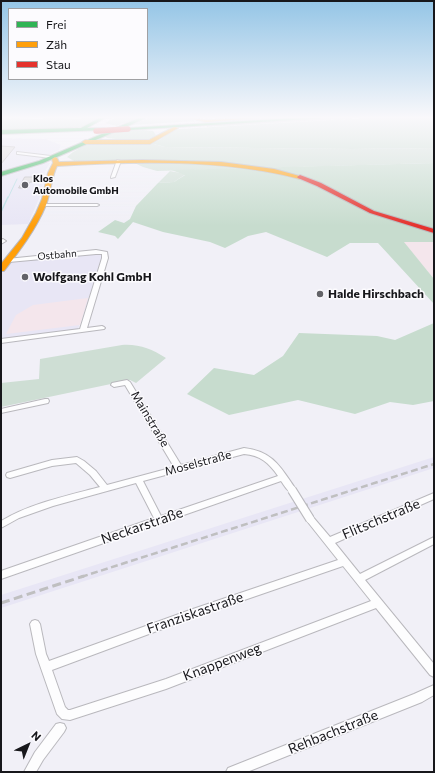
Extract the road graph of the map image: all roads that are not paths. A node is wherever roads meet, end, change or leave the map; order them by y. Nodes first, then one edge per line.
1 (19, 154) edge
2 (58, 154) edge
3 (47, 160) junction
4 (119, 161) junction
5 (1, 174) edge
6 (113, 177) dead end
7 (42, 205) junction
8 (97, 205) dead end
9 (434, 231) edge
10 (9, 260) junction
11 (1, 269) edge
12 (102, 328) dead end
13 (83, 330) junction
14 (1, 341) edge
15 (114, 385) dead end
16 (45, 401) dead end
17 (1, 411) edge
18 (179, 468) junction
19 (10, 475) dead end
20 (283, 477) junction
21 (138, 480) junction
22 (105, 489) junction
23 (434, 496) edge
24 (159, 520) junction
25 (1, 525) edge
26 (434, 540) edge
27 (328, 542) junction
28 (344, 562) junction
29 (1, 575) edge
30 (358, 579) junction
31 (377, 603) junction
32 (35, 624) dead end
33 (46, 667) junction
34 (434, 672) edge
35 (434, 690) edge
36 (60, 728) dead end
37 (30, 772) edge
38 (232, 772) edge

1 - 3 street
2 - 3 main road
3 - 4 main road
3 - 5 main road
3 - 7 main road
4 - 6 street
4 - 9 main road
7 - 8 street
7 - 10 main road
10 - 11 main road
10 - 13 street, Ostbahn
12 - 13 street
13 - 14 street
15 - 18 street, Mainstraße
16 - 17 street
18 - 20 street, Moselstraße
18 - 21 street, Moselstraße
19 - 22 street
20 - 24 street, Neckarstraße
20 - 27 street, Flitschstraße, bridge
21 - 22 street, Moselstraße
21 - 24 street
22 - 25 street, Moselstraße
23 - 27 street, Flitschstraße
24 - 29 street, Neckarstraße
26 - 30 street
27 - 28 street, Flitschstraße
28 - 30 street, Flitschstraße
28 - 33 street, Franziskastraße
30 - 31 street, Flitschstraße
31 - 33 street, Knappenweg
31 - 34 street, Flitschstraße
32 - 33 street
35 - 38 street, Rehbachstraße
36 - 37 street

